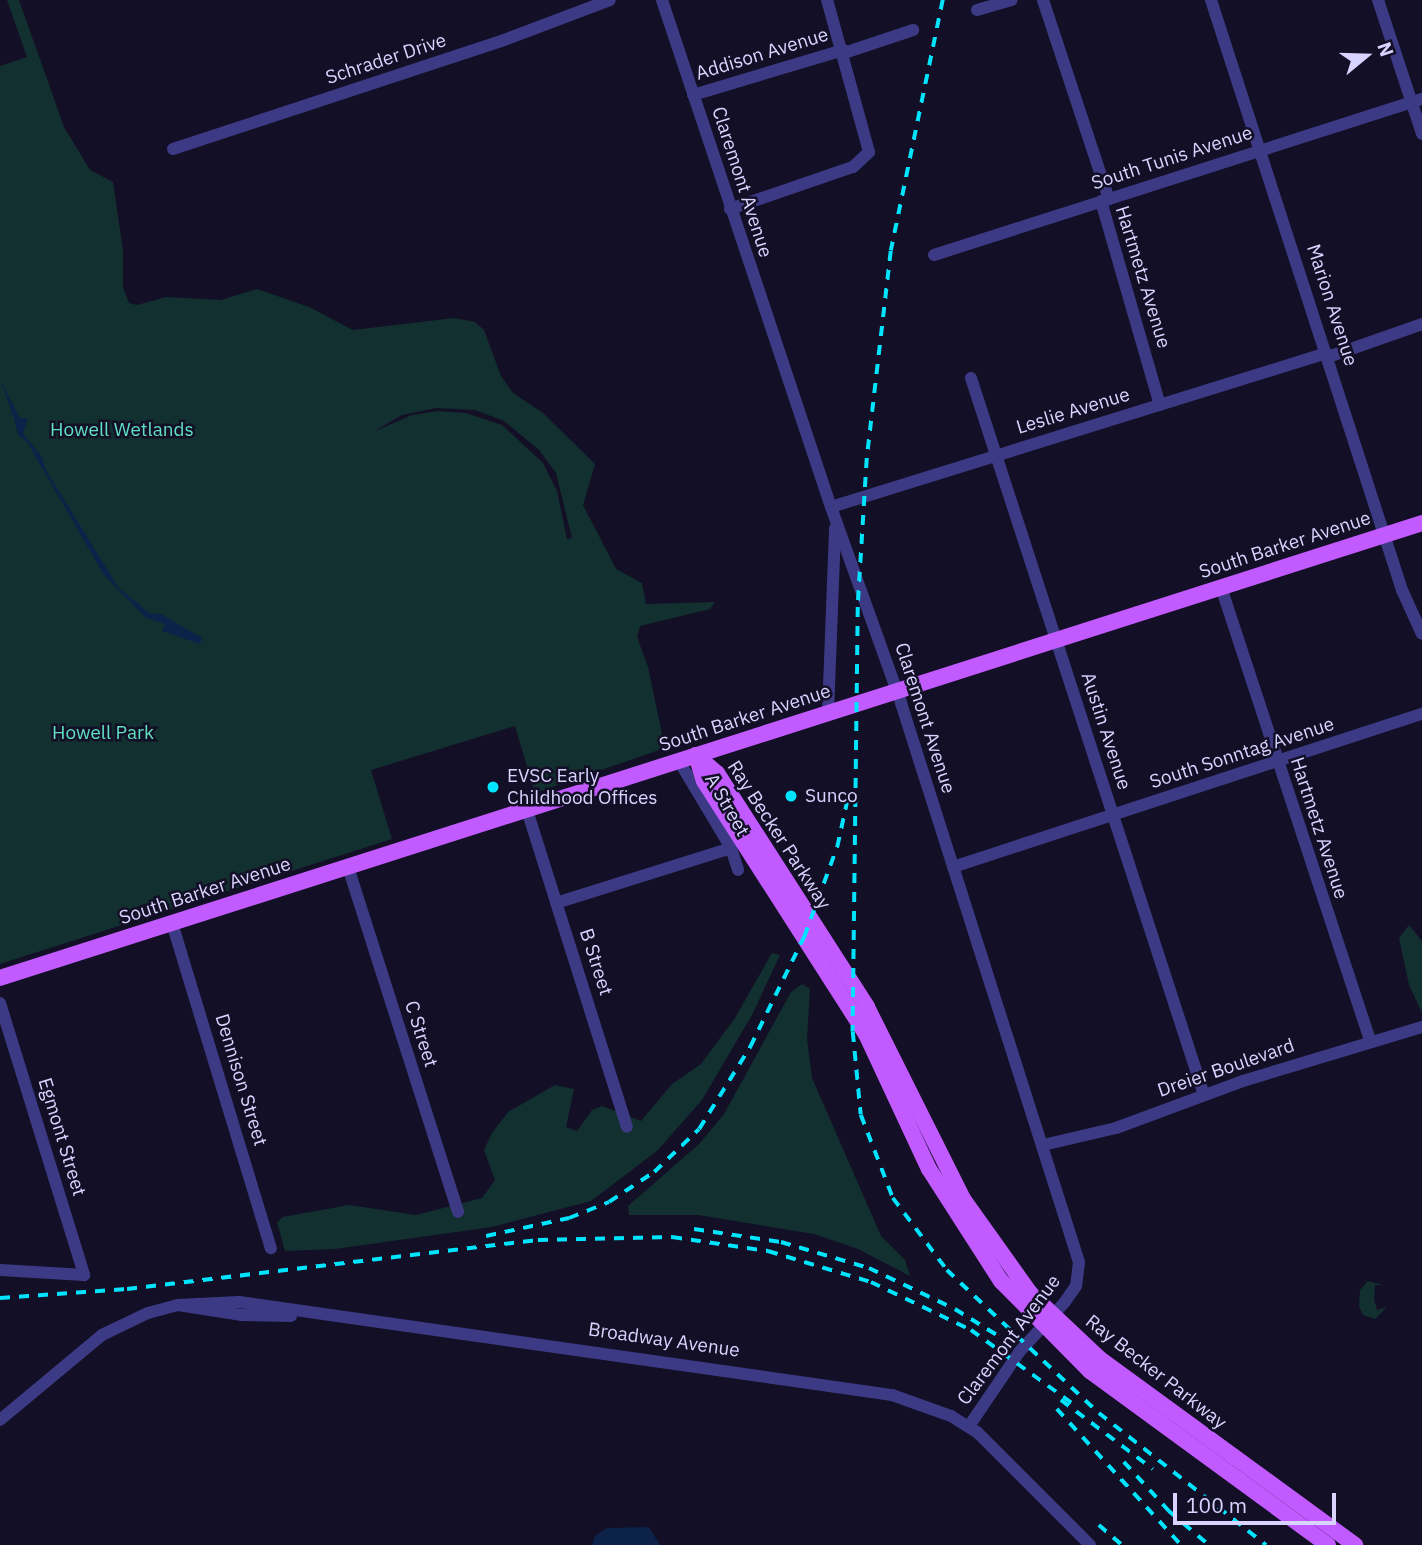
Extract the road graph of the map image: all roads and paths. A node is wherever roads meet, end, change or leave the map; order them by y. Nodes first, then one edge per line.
1 (610, 0) edge
2 (662, 0) edge
3 (827, 0) edge
4 (1013, 0) edge
5 (1043, 0) edge
6 (1211, 0) edge
7 (1378, 0) edge
8 (977, 10) dead end
9 (913, 30) dead end
10 (843, 51) junction
11 (693, 95) junction
12 (1417, 101) edge
13 (1422, 134) edge
14 (173, 149) dead end
15 (1260, 149) junction
16 (1105, 200) junction
17 (730, 209) junction
18 (934, 255) dead end
19 (1422, 324) edge
20 (1328, 355) junction
21 (971, 378) dead end
22 (1160, 405) junction
23 (998, 455) junction
24 (831, 507) junction
25 (835, 520) junction
26 (1422, 523) edge
27 (1385, 535) junction
28 (1221, 587) junction
29 (1413, 622) junction
30 (1422, 634) edge
31 (1057, 640) junction
32 (1422, 648) edge
33 (897, 691) junction
34 (828, 713) junction
35 (1422, 714) edge
36 (696, 755) junction
37 (679, 761) junction
38 (1277, 762) junction
39 (527, 810) junction
40 (1113, 814) junction
41 (731, 848) junction
42 (348, 867) junction
43 (953, 867) junction
44 (738, 870) dead end
45 (556, 903) junction
46 (172, 923) junction
47 (0, 978) edge
48 (0, 1003) edge
49 (1422, 1027) edge
50 (1370, 1040) junction
51 (1204, 1095) junction
52 (627, 1127) dead end
53 (1043, 1145) junction
54 (458, 1212) dead end
55 (271, 1248) dead end
56 (0, 1270) edge
57 (1048, 1322) junction
58 (0, 1420) edge
59 (969, 1426) junction
60 (1090, 1545) edge
61 (1328, 1545) edge
62 (1355, 1545) edge

1 - 14 street, Schrader Drive
2 - 11 street, Claremont Avenue
3 - 10 street
4 - 8 street
5 - 16 street, Hartmetz Avenue
6 - 15 street, Marion Avenue
7 - 12 street
9 - 10 street, Addison Avenue
10 - 11 street, Addison Avenue
10 - 17 street
11 - 17 street, Claremont Avenue
12 - 13 street
12 - 15 street, South Tunis Avenue
15 - 16 street, South Tunis Avenue
15 - 20 street, Marion Avenue
16 - 18 street, South Tunis Avenue
16 - 22 street, Hartmetz Avenue
17 - 24 street, Claremont Avenue
19 - 20 street, Leslie Avenue
20 - 22 street, Leslie Avenue
20 - 27 street, Marion Avenue
21 - 23 street, Austin Avenue
22 - 23 street, Leslie Avenue
23 - 24 street, Leslie Avenue
23 - 31 street, Austin Avenue
24 - 25 street, Claremont Avenue
25 - 33 street, Claremont Avenue
25 - 34 street
26 - 27 main road, South Barker Avenue
27 - 28 main road, South Barker Avenue
27 - 29 street, Marion Avenue
28 - 31 main road, South Barker Avenue
28 - 38 street, Hartmetz Avenue
29 - 30 street, Marion Avenue
29 - 32 street, Marion Avenue
31 - 33 main road, South Barker Avenue
31 - 40 street, Austin Avenue
33 - 34 main road, South Barker Avenue
33 - 43 street, Claremont Avenue
34 - 36 main road, South Barker Avenue
35 - 38 street, South Sonntag Avenue
36 - 37 main road, South Barker Avenue
36 - 57 main road, Ray Becker Parkway
37 - 39 main road, South Barker Avenue
37 - 41 street, A Street
38 - 40 street, South Sonntag Avenue
38 - 50 street, Hartmetz Avenue
39 - 42 main road, South Barker Avenue
39 - 45 street, B Street
40 - 43 street, South Sonntag Avenue
40 - 51 street, Austin Avenue
41 - 44 street, A Street
41 - 45 street
42 - 46 main road, South Barker Avenue
42 - 54 street, C Street
43 - 53 street, Claremont Avenue
45 - 52 street, B Street
46 - 47 main road, South Barker Avenue
46 - 55 street, Dennison Street
48 - 56 street, Egmont Street
49 - 50 street, Dreier Boulevard
50 - 51 street, Dreier Boulevard
51 - 53 street, Dreier Boulevard
53 - 57 street, Claremont Avenue
57 - 59 street, Claremont Avenue
57 - 61 main road, Ray Becker Parkway
57 - 62 main road, Ray Becker Parkway
58 - 59 street, Broadway Avenue
59 - 60 street, Broadway Avenue

